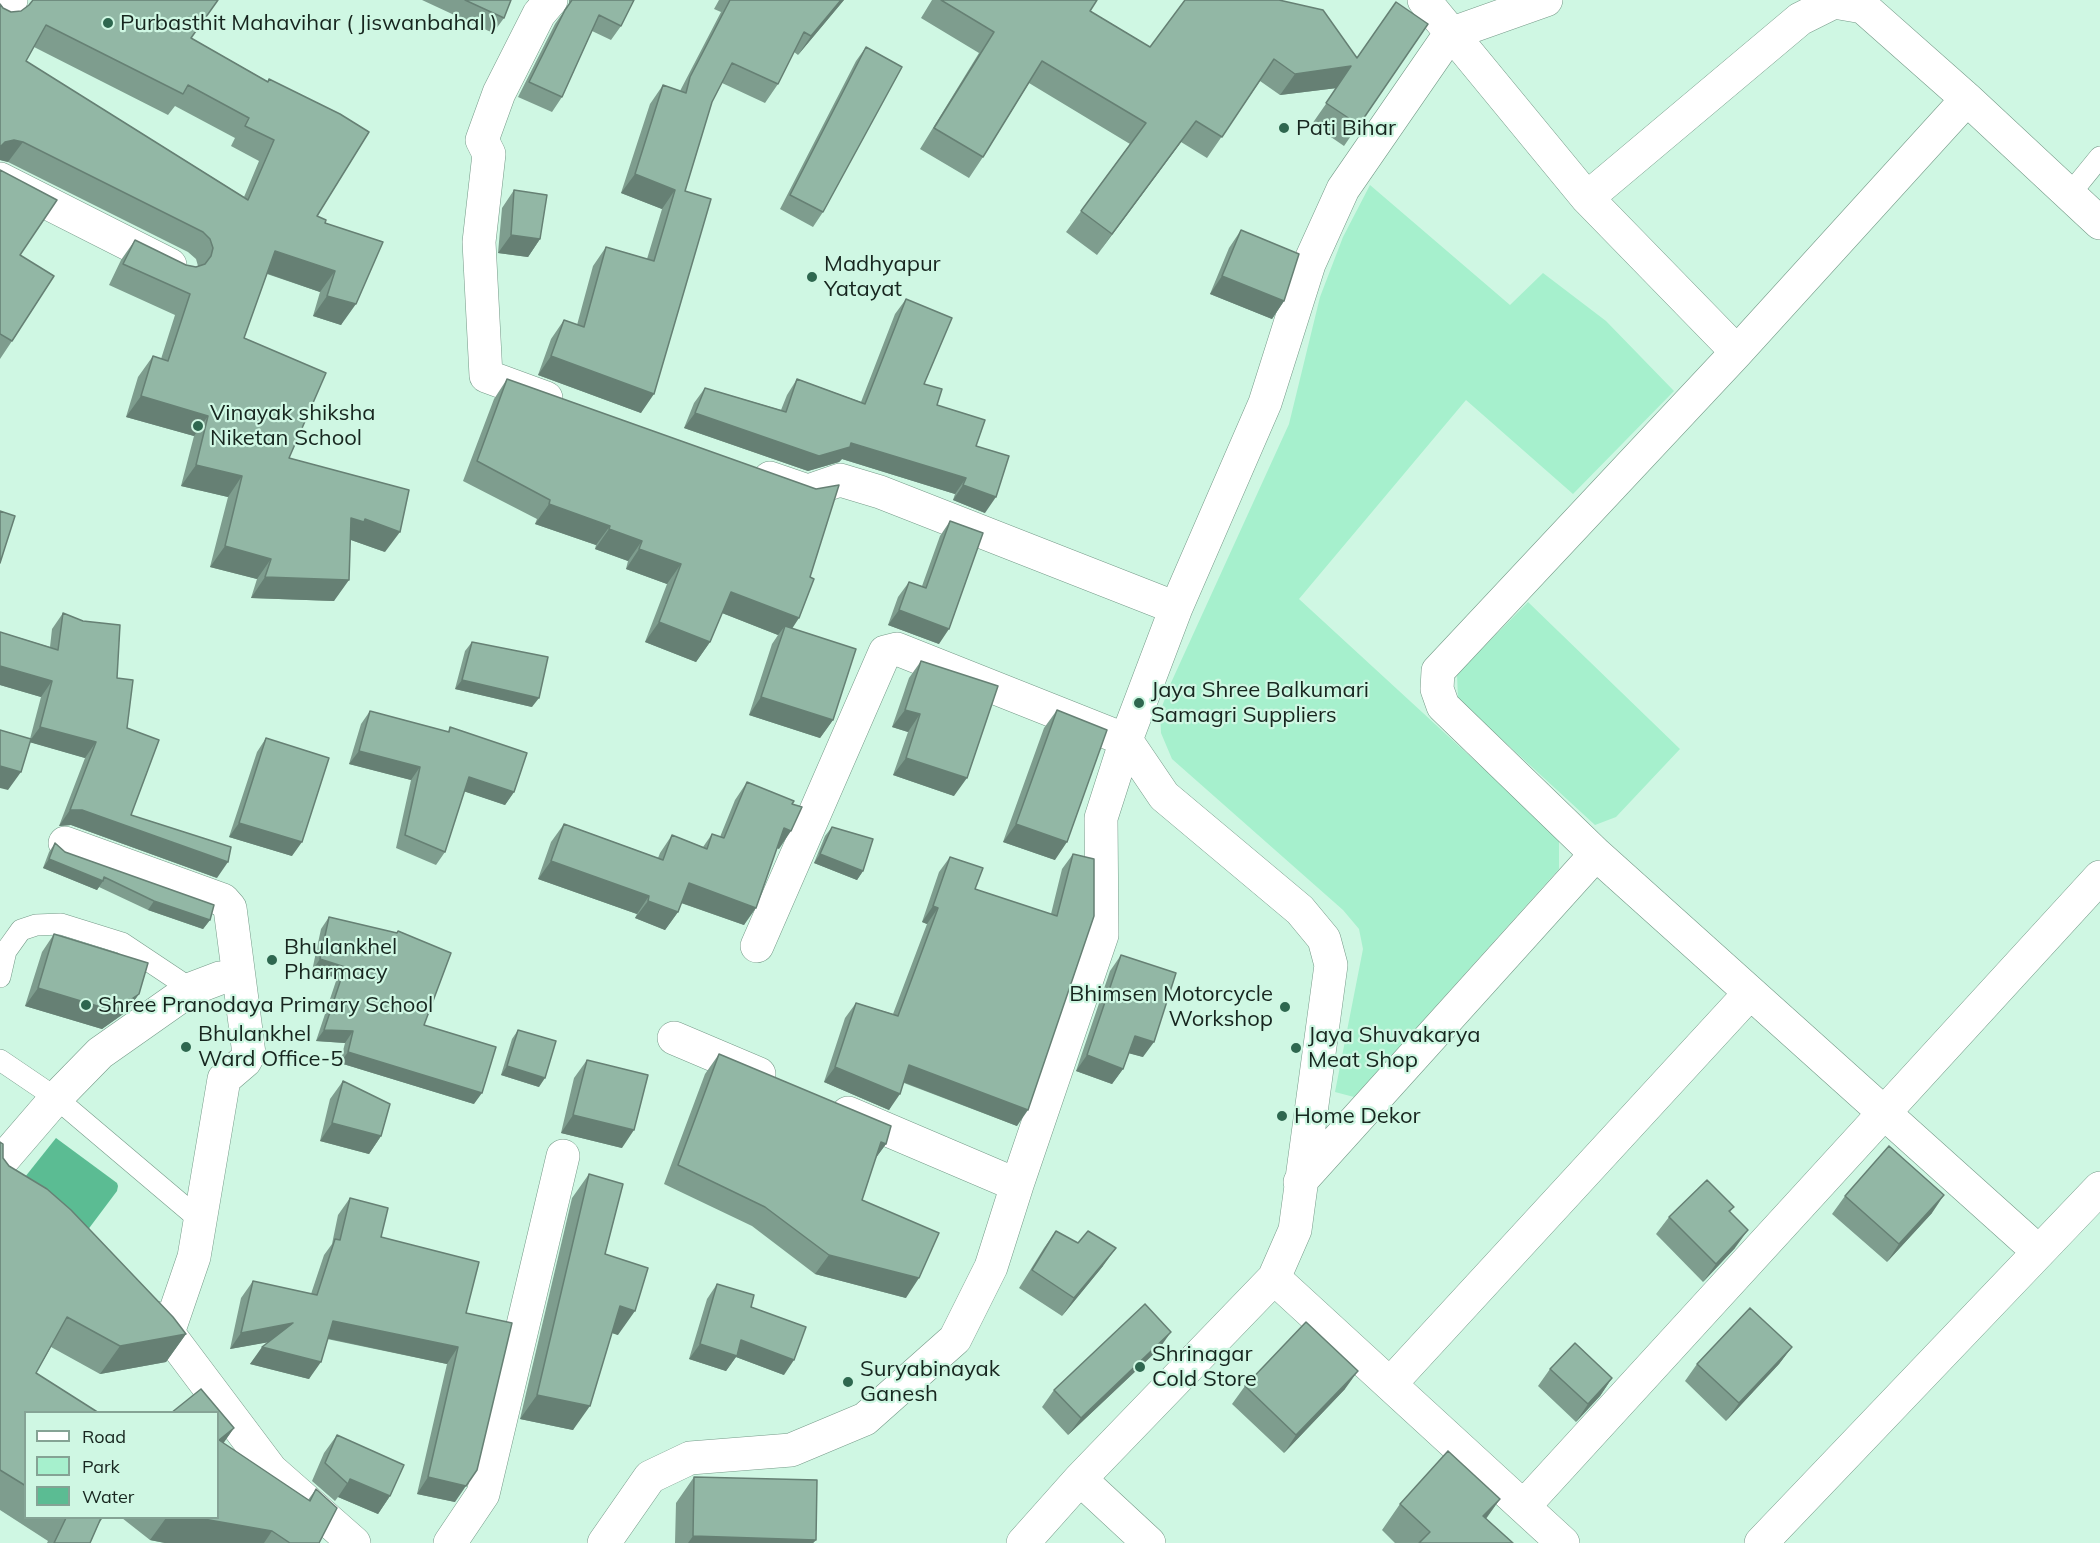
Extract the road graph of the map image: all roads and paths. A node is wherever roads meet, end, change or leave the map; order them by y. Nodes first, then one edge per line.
1 (11, 0) edge
2 (551, 0) edge
3 (1424, 0) edge
4 (1546, 0) edge
5 (0, 14) edge
6 (1450, 34) junction
7 (1967, 99) junction
8 (2100, 157) edge
9 (0, 179) edge
10 (2069, 195) junction
11 (1587, 198) junction
12 (2100, 223) edge
13 (180, 269) edge
14 (1737, 352) junction
15 (573, 408) edge
16 (745, 469) edge
17 (1176, 608) junction
18 (1125, 740) junction
19 (65, 843) dead end
20 (1596, 854) junction
21 (2100, 877) edge
22 (757, 946) dead end
23 (238, 975) junction
24 (0, 977) edge
25 (191, 989) junction
26 (1750, 993) junction
27 (674, 1038) dead end
28 (0, 1060) edge
29 (781, 1084) edge
30 (56, 1098) junction
31 (824, 1102) edge
32 (1884, 1112) junction
33 (563, 1156) dead end
34 (0, 1163) edge
35 (1300, 1182) junction
36 (1017, 1185) junction
37 (2100, 1188) edge
38 (200, 1220) junction
39 (2038, 1252) junction
40 (1274, 1278) junction
41 (136, 1299) edge
42 (168, 1333) junction
43 (1391, 1383) junction
44 (1080, 1479) junction
45 (1524, 1506) junction
46 (346, 1540) edge
47 (450, 1543) edge
48 (604, 1543) edge
49 (1023, 1543) edge
50 (1149, 1543) edge
51 (1563, 1543) edge
52 (1761, 1543) edge

1 - 5 street
2 - 15 street
3 - 6 street
4 - 6 street
6 - 11 street
6 - 17 street
7 - 10 street
7 - 11 street
7 - 14 street
8 - 10 lane
9 - 13 street
10 - 12 street
11 - 14 street
14 - 20 street
16 - 17 street
17 - 18 street
18 - 22 street
18 - 35 street
18 - 36 street
19 - 23 street
20 - 26 street
20 - 35 street
21 - 32 street
23 - 25 street
23 - 38 street
24 - 25 lane
25 - 30 street
26 - 32 street
26 - 43 street
27 - 29 street
28 - 30 lane
30 - 34 street
30 - 38 lane
31 - 36 street
32 - 39 street
32 - 45 street
33 - 47 street
35 - 40 street
36 - 48 street
37 - 39 street
38 - 42 street
39 - 52 street
40 - 43 street
40 - 44 street
41 - 42 street
42 - 46 street
43 - 45 street
44 - 49 street
44 - 50 street
45 - 51 street

